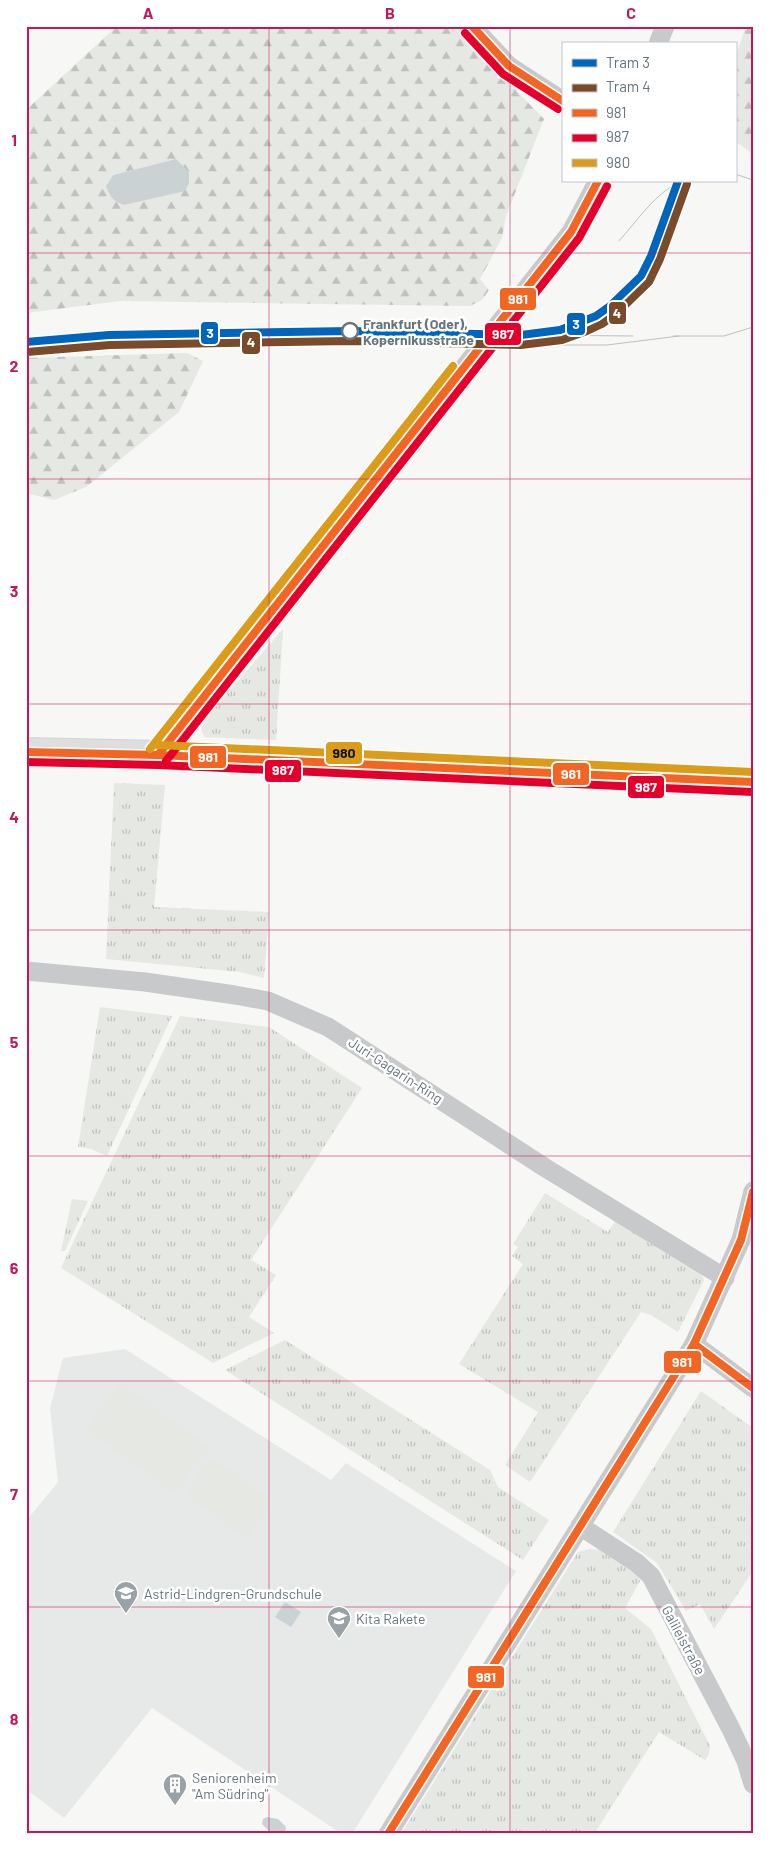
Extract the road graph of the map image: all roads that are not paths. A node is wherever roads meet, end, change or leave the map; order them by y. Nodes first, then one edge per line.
1 (472, 26) edge
2 (665, 26) edge
3 (659, 42) edge
4 (562, 99) edge
5 (597, 182) edge
6 (31, 748) edge
7 (158, 755) junction
8 (753, 782) edge
9 (26, 971) edge
10 (753, 1191) edge
11 (725, 1278) junction
12 (694, 1344) junction
13 (753, 1388) edge
14 (580, 1526) junction
15 (753, 1784) edge
16 (388, 1834) edge

1 - 4 street
2 - 3 street
5 - 7 street
6 - 7 main road
7 - 8 main road
9 - 11 street, Juri-Gagarin-Ring
10 - 11 street
11 - 12 street
12 - 13 street
12 - 14 street
14 - 15 street, Galileistraße
14 - 16 street

